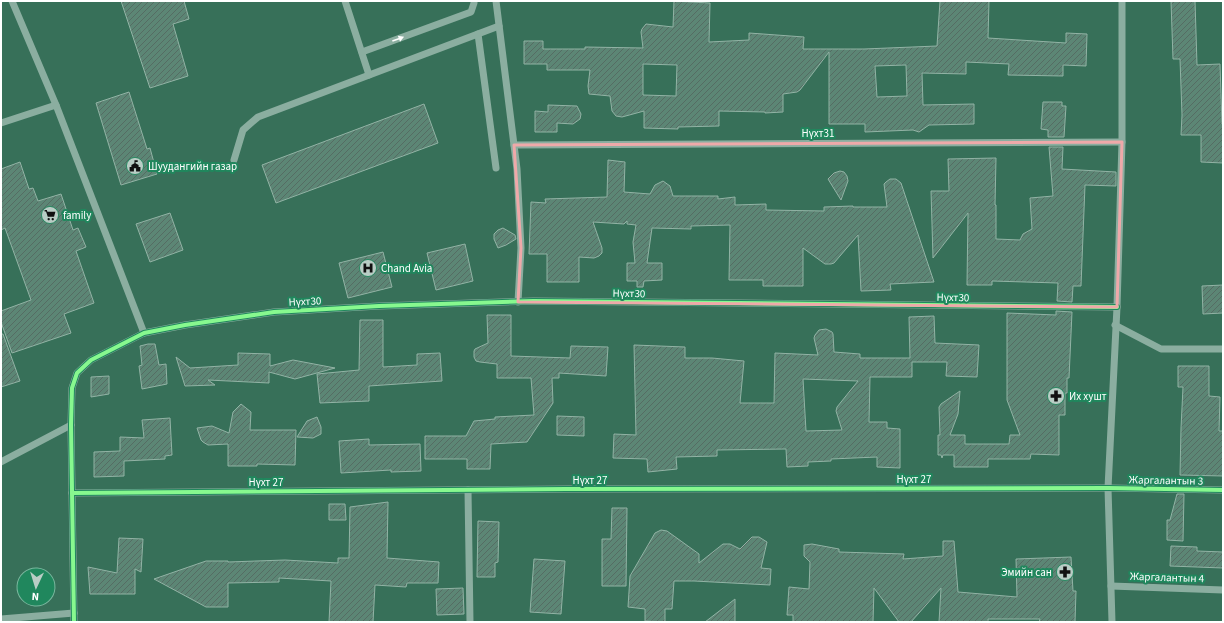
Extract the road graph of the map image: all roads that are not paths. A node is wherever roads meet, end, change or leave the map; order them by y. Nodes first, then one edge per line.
1 (12, 1) edge
2 (344, 1) edge
3 (474, 1) edge
4 (496, 1) edge
5 (1122, 1) edge
6 (499, 26) junction
7 (478, 34) junction
8 (362, 52) junction
9 (369, 75) junction
10 (56, 105) junction
11 (1, 123) edge
12 (1122, 142) junction
13 (514, 145) junction
14 (234, 160) dead end
15 (496, 168) dead end
16 (518, 302) junction
17 (1117, 307) junction
18 (1115, 325) junction
19 (144, 333) junction
20 (1223, 350) edge
21 (71, 425) junction
22 (1, 462) edge
23 (1108, 488) junction
24 (468, 490) junction
25 (1223, 490) edge
26 (72, 493) junction
27 (1111, 586) junction
28 (1223, 590) edge
29 (74, 613) junction
30 (1, 619) edge
31 (74, 622) edge
32 (470, 622) edge
33 (1112, 622) edge

1 - 10 street
2 - 8 street
8 -> 3 street
4 - 6 street
5 - 12 street
6 - 7 street
6 - 13 street
7 - 9 street
7 - 15 street
8 - 9 street
9 - 14 street
10 - 11 street
10 - 19 street
12 - 13 street, Нүхт31
12 - 17 street
13 - 16 street
16 - 17 street, Нүхт30
16 - 19 street, Нүхт30
17 - 18 street
18 - 20 street
18 - 23 street
19 - 21 street, Нүхт30
21 - 22 street
21 - 26 street, Нүхт30
23 - 24 street, Нүхт 27
23 - 25 street, Жаргалантын 3
23 - 27 street
24 - 26 street, Нүхт 27
24 - 32 street
26 - 29 street, Нүхт30
27 - 28 street, Жаргалантын 4
27 - 33 street
29 - 30 street
29 - 31 street, Нүхт30

